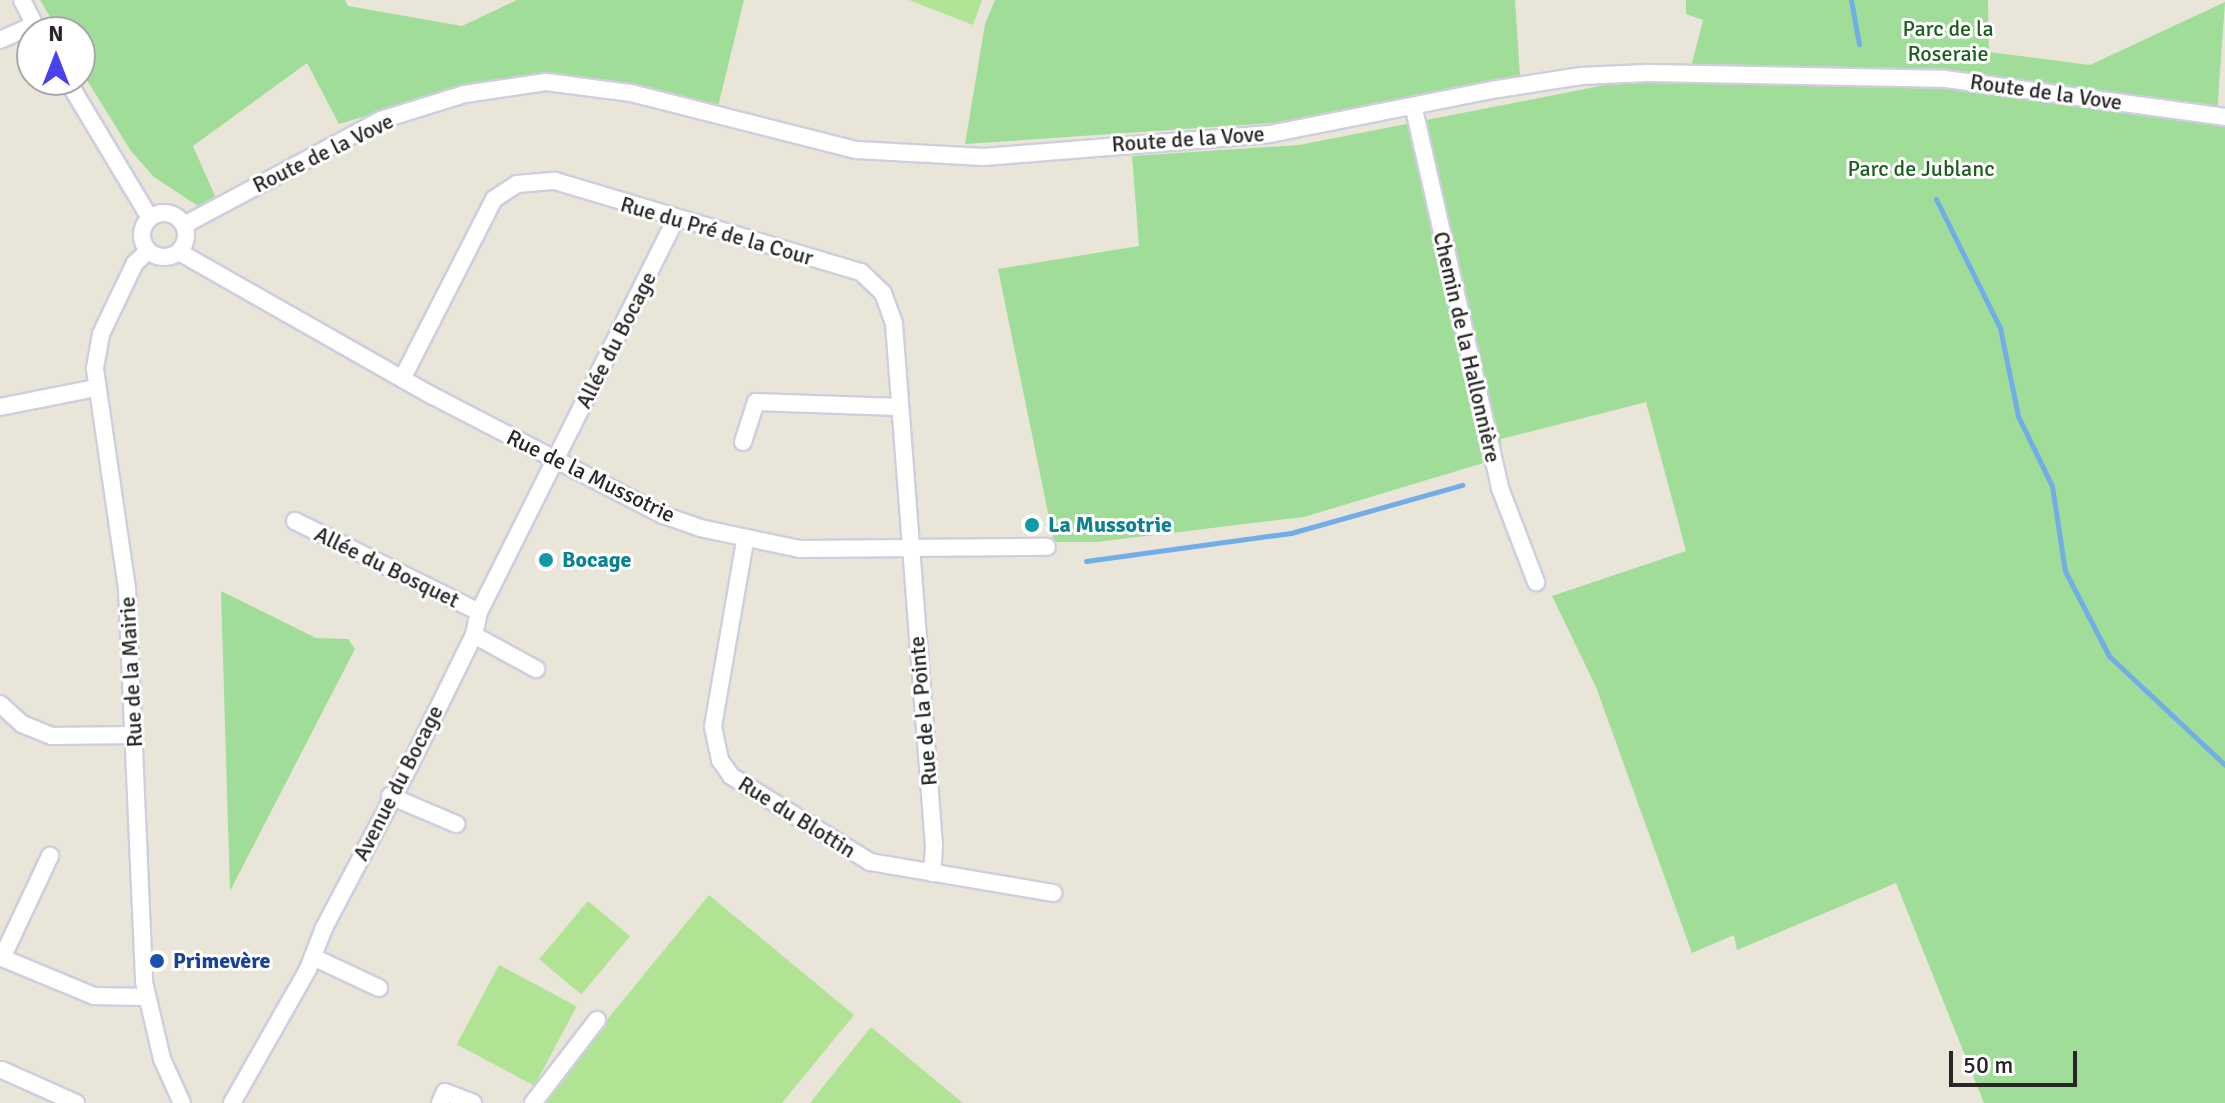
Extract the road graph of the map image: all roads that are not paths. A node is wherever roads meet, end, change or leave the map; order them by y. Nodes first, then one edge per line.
1 (77, 96) edge
2 (1414, 109) junction
3 (2225, 117) edge
4 (150, 218) junction
5 (675, 221) junction
6 (184, 225) junction
7 (148, 251) junction
8 (179, 252) junction
9 (402, 379) junction
10 (96, 388) junction
11 (0, 407) edge
12 (898, 407) junction
13 (743, 442) dead end
14 (555, 459) junction
15 (295, 521) dead end
16 (745, 541) junction
17 (1047, 547) dead end
18 (909, 548) junction
19 (1536, 582) dead end
20 (479, 612) junction
21 (474, 635) junction
22 (536, 669) dead end
23 (0, 704) edge
24 (134, 735) junction
25 (390, 796) junction
26 (456, 824) dead end
27 (50, 856) dead end
28 (932, 873) junction
29 (1053, 893) dead end
30 (313, 957) junction
31 (1, 958) edge
32 (379, 988) dead end
33 (146, 997) junction
34 (597, 1020) dead end
35 (2, 1070) dead end
36 (76, 1103) edge
37 (182, 1103) edge
38 (232, 1103) edge
39 (440, 1103) edge
40 (473, 1103) edge
41 (533, 1103) edge

1 - 4 street
2 - 3 street, Route de la Vove
2 - 6 street, Route de la Vove
2 - 19 street, Chemin de la Hallonnière
4 - 6 street
4 - 7 street
5 - 9 street, Rue du Pré de la Cour
5 - 12 street, Rue du Pré de la Cour
5 - 14 street, Allée du Bocage
6 - 8 street
7 - 8 street
7 - 10 street, Rue de la Mairie
8 - 9 street, Rue de la Mussotrie
9 - 14 street, Rue de la Mussotrie
10 - 11 street
10 - 24 street, Rue de la Mairie
12 - 13 street
12 - 18 street, Rue du Pré de la Cour
14 - 16 street, Rue de la Mussotrie
14 - 20 street, Avenue du Bocage
15 - 20 street, Allée du Bosquet
16 - 18 street, Rue de la Mussotrie
16 - 28 street, Rue du Blottin
17 - 18 street, Rue de la Mussotrie
18 - 28 street, Rue de la Pointe
20 - 21 street, Avenue du Bocage
21 - 22 street
21 - 25 street, Avenue du Bocage
23 - 24 street
24 - 33 street, Rue de la Mairie
25 - 26 street
25 - 30 street, Avenue du Bocage
27 - 31 street
28 - 29 street, Rue du Blottin
30 - 32 street
30 - 38 street, Avenue du Bocage
31 - 33 street
33 - 37 street, Rue de la Mairie
34 - 41 street
35 - 36 street
39 - 40 street

